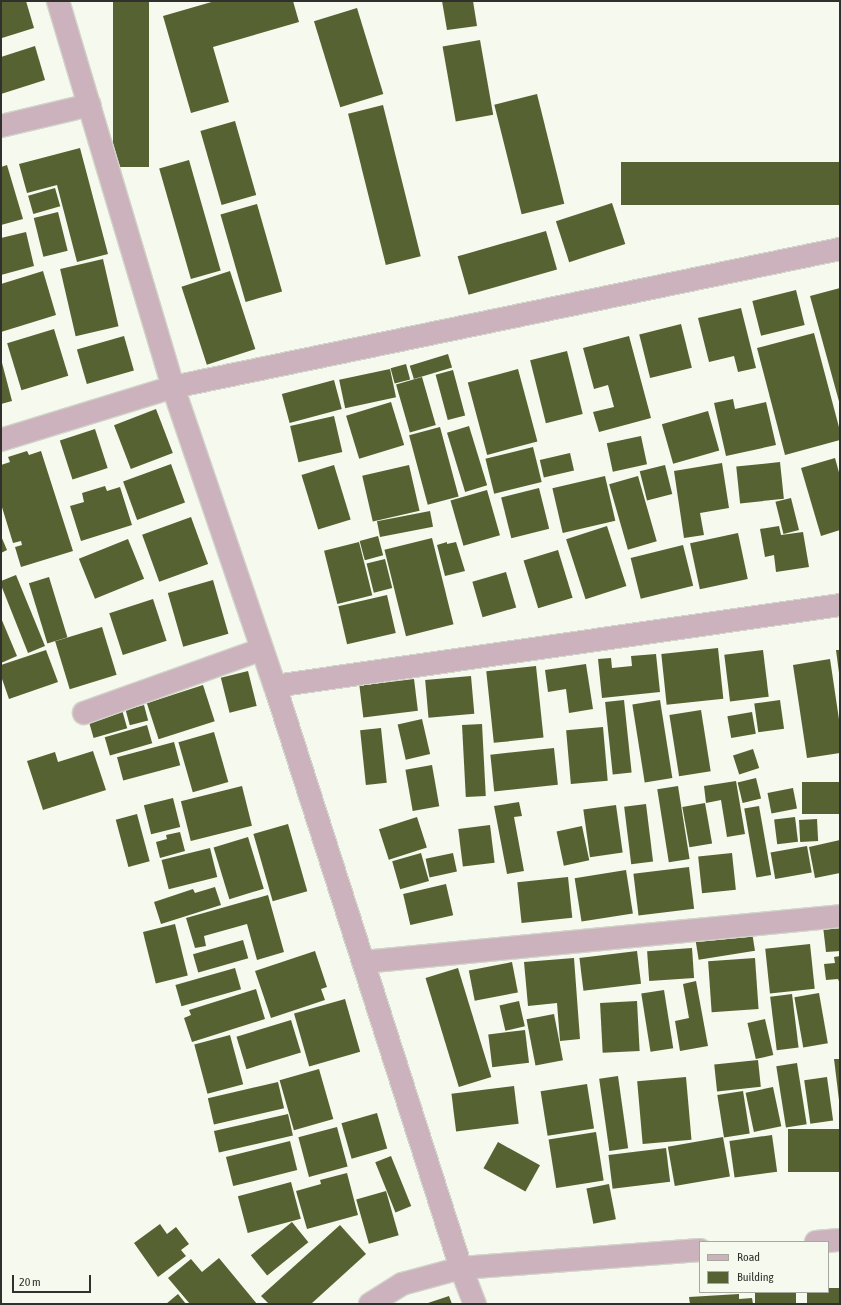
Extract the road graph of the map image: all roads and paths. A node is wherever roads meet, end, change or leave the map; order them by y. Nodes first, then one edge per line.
1 (58, 1) edge
2 (90, 104) junction
3 (1, 126) edge
4 (840, 249) edge
5 (173, 387) junction
6 (1, 440) edge
7 (840, 605) edge
8 (260, 650) junction
9 (274, 686) junction
10 (84, 713) dead end
11 (840, 916) edge
12 (364, 962) junction
13 (840, 1240) edge
14 (828, 1241) edge
15 (699, 1250) edge
16 (461, 1268) junction
17 (370, 1304) edge
18 (475, 1304) edge

1 - 2 street
2 - 3 street
2 - 5 street
4 - 5 street
5 - 6 street
5 - 8 street
7 - 9 street
8 - 9 street
8 - 10 street
9 - 12 street
11 - 12 street
12 - 16 street
13 - 14 street
15 - 16 street
16 - 17 street
16 - 18 street

